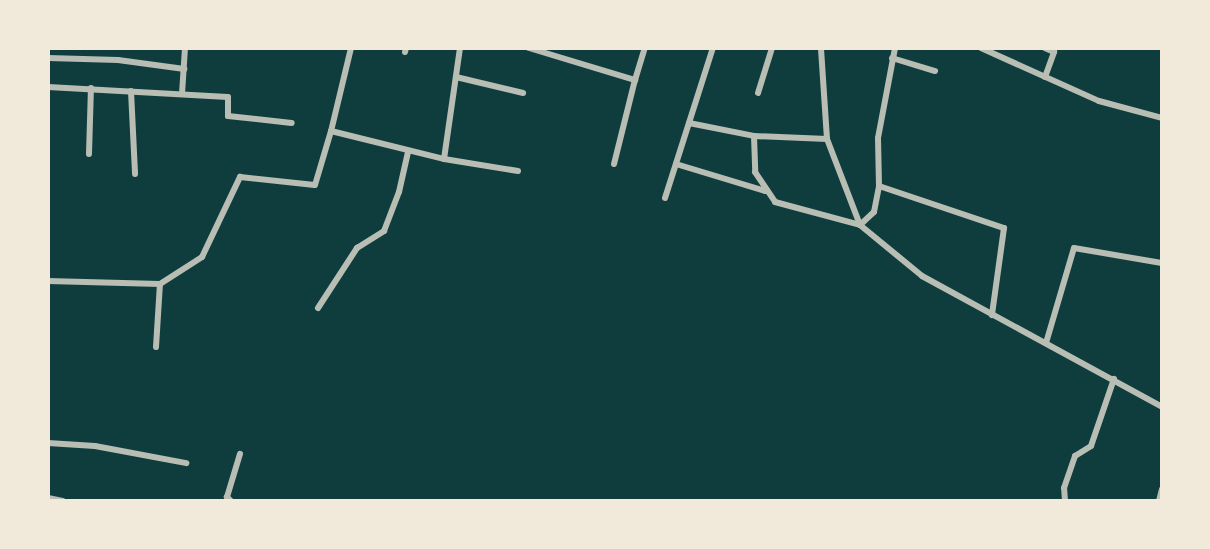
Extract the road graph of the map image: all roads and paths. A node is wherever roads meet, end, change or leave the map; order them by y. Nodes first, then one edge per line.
1 (185, 48) edge
2 (351, 48) edge
3 (460, 48) edge
4 (529, 48) edge
5 (645, 48) edge
6 (713, 48) edge
7 (772, 48) edge
8 (821, 48) edge
9 (895, 48) edge
10 (981, 48) edge
11 (1045, 48) edge
12 (1055, 50) edge
13 (48, 58) edge
14 (892, 58) junction
15 (184, 69) junction
16 (935, 71) dead end
17 (456, 77) junction
18 (1045, 77) junction
19 (635, 80) junction
20 (48, 87) edge
21 (91, 88) junction
22 (131, 91) junction
23 (523, 93) dead end
24 (758, 93) dead end
25 (182, 94) junction
26 (1162, 118) edge
27 (292, 123) dead end
28 (689, 123) junction
29 (331, 131) junction
30 (754, 136) junction
31 (827, 139) junction
32 (408, 152) junction
33 (89, 154) dead end
34 (444, 159) junction
35 (614, 164) dead end
36 (676, 164) junction
37 (518, 171) dead end
38 (135, 174) dead end
39 (879, 186) junction
40 (765, 191) junction
41 (665, 198) dead end
42 (860, 225) junction
43 (1162, 263) edge
44 (48, 281) edge
45 (160, 284) junction
46 (318, 308) dead end
47 (992, 315) junction
48 (1046, 343) junction
49 (156, 347) dead end
50 (1114, 379) junction
51 (1162, 407) edge
52 (48, 443) edge
53 (240, 454) dead end
54 (186, 463) dead end
55 (1162, 489) edge
56 (48, 498) edge
57 (63, 501) edge
58 (231, 501) edge
59 (1065, 501) edge
60 (1159, 501) edge

1 - 15 street
2 - 29 street
3 - 17 street
4 - 19 street
5 - 19 street
6 - 28 street
7 - 24 street
8 - 31 street
9 - 14 street
10 - 18 street
11 - 12 street
12 - 18 street
13 - 15 street
14 - 16 street
14 - 39 street
15 - 25 street
17 - 23 street
17 - 34 street
18 - 26 street
19 - 35 street
20 - 21 street
21 - 22 street
21 - 33 street
22 - 25 street
22 - 38 street
25 - 27 street
28 - 30 street
28 - 36 street
29 - 32 street
29 - 45 street
30 - 31 street
30 - 40 street
31 - 42 street
32 - 34 street
32 - 46 street
34 - 37 street
36 - 40 street
36 - 41 street
39 - 42 street
39 - 47 street
40 - 42 street
42 - 47 street
43 - 48 street
44 - 45 street
45 - 49 street
47 - 48 street
48 - 50 street
50 - 51 street
50 - 59 street
52 - 54 street
53 - 58 street
55 - 60 street
56 - 57 street

